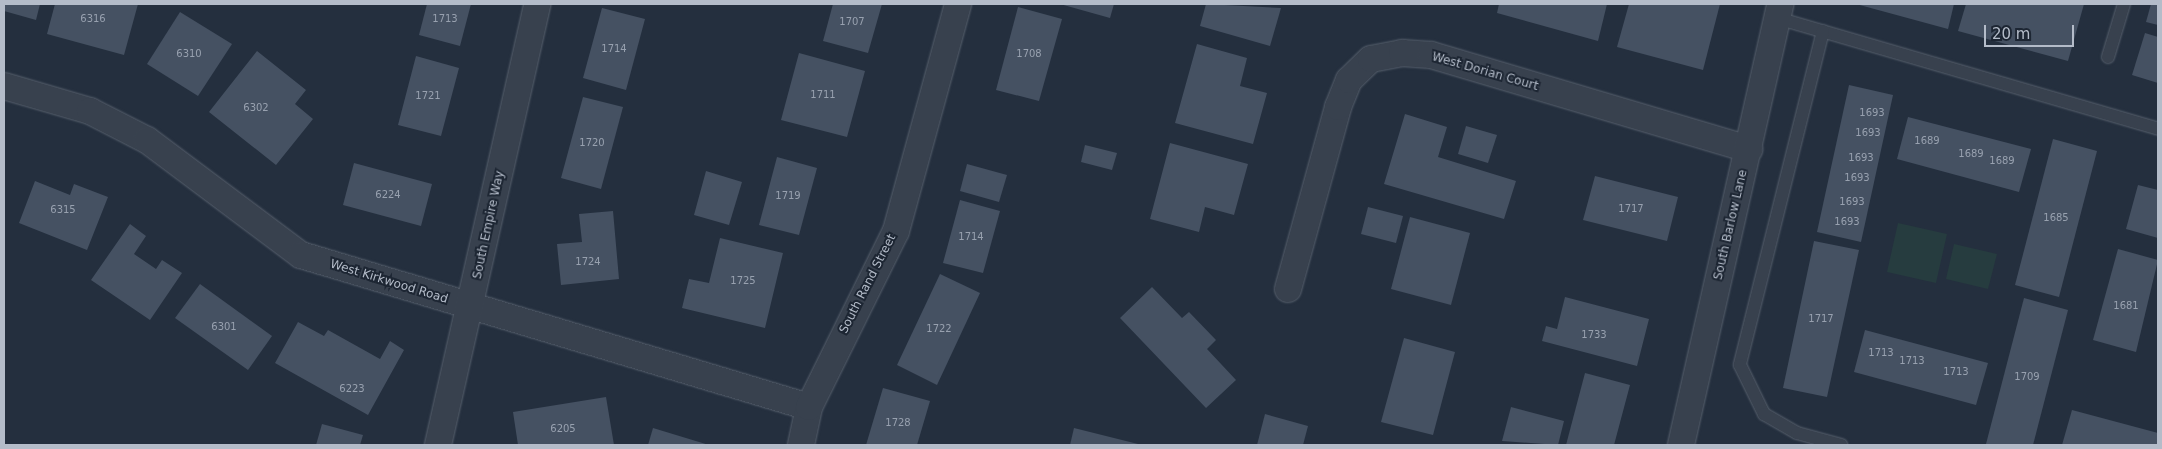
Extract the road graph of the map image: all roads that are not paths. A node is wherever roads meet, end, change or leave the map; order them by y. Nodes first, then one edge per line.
1 (536, 4) edge
2 (958, 4) edge
3 (2124, 4) edge
4 (1779, 11) edge
5 (1823, 32) junction
6 (2108, 57) dead end
7 (4, 86) edge
8 (2158, 129) edge
9 (1749, 149) junction
10 (1288, 289) dead end
11 (471, 307) junction
12 (809, 407) junction
13 (438, 445) edge
14 (800, 445) edge
15 (1681, 445) edge
16 (1841, 445) edge

1 - 11 street, South Empire Way
2 - 12 street, South Rand Street
3 - 6 lane
4 - 5 lane
4 - 9 street, South Barlow Lane
5 - 8 lane
5 - 16 lane
7 - 11 street, West Kirkwood Road
9 - 10 street, West Dorian Court
9 - 15 street, South Barlow Lane
11 - 12 street, West Kirkwood Road
11 - 13 street, South Empire Way
12 - 14 street, South Rand Street

